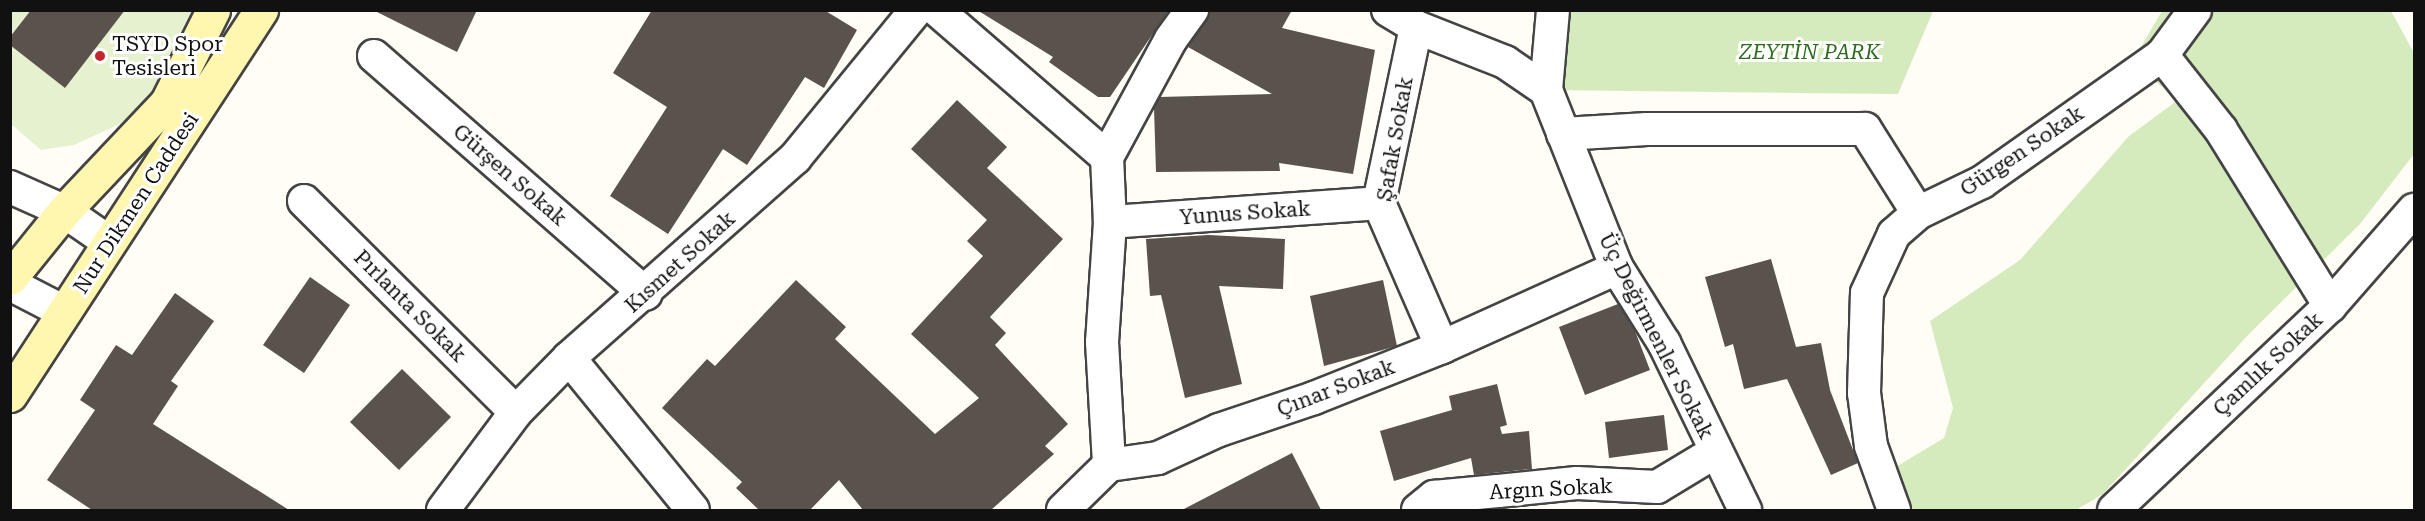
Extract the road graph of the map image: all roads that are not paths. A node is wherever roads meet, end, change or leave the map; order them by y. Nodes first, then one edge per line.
1 (213, 10) edge
2 (261, 10) edge
3 (937, 10) edge
4 (1192, 10) edge
5 (1388, 10) edge
6 (1553, 10) edge
7 (2195, 10) edge
8 (904, 15) edge
9 (1416, 27) junction
10 (2162, 55) junction
11 (374, 56) dead end
12 (1546, 90) junction
13 (1563, 134) junction
14 (1107, 157) junction
15 (10, 187) edge
16 (304, 201) dead end
17 (1379, 203) junction
18 (2415, 210) edge
19 (64, 211) junction
20 (1918, 213) junction
21 (1110, 222) junction
22 (110, 243) junction
23 (1617, 268) junction
24 (10, 278) edge
25 (10, 284) edge
26 (646, 294) junction
27 (2330, 306) junction
28 (64, 312) junction
29 (1442, 347) junction
30 (569, 358) junction
31 (10, 395) edge
32 (516, 412) junction
33 (1715, 452) junction
34 (1109, 465) junction
35 (442, 510) edge
36 (693, 510) edge
37 (1063, 510) edge
38 (1418, 510) edge
39 (1745, 510) edge
40 (1894, 510) edge
41 (2114, 510) edge

1 - 19 main road, Nur Dikmen Caddesi
2 - 22 main road, Nur Dikmen Caddesi
3 - 14 street
4 - 14 street
5 - 9 street
6 - 12 street
7 - 10 street, Gürgen Sokak
8 - 26 street, Kısmet Sokak
9 - 12 street
9 - 17 street, Şafak Sokak
10 - 20 street, Gürgen Sokak
10 - 27 street
11 - 26 street, Gürşen Sokak
12 - 13 street, Üç Değirmenler Sokak
13 - 20 street
13 - 23 street, Üç Değirmenler Sokak
14 - 21 street
15 - 19 street
16 - 32 street, Pırlanta Sokak
17 - 21 street, Yunus Sokak
17 - 29 street, Şafak Sokak
18 - 27 street, Çamlık Sokak
19 - 22 street
19 - 24 main road, Nur Dikmen Caddesi
20 - 40 street, Gürgen Sokak
21 - 34 street
22 - 28 main road, Nur Dikmen Caddesi
23 - 29 street, Çınar Sokak
23 - 33 street, Üç Değirmenler Sokak
25 - 28 street
26 - 30 street, Kısmet Sokak
27 - 41 street, Çamlık Sokak
28 - 31 main road, Nur Dikmen Caddesi
29 - 34 street, Çınar Sokak
30 - 32 street, Kısmet Sokak
30 - 36 street
32 - 35 street, Kısmet Sokak
33 - 38 street, Argın Sokak
33 - 39 street, Üç Değirmenler Sokak
34 - 37 street

